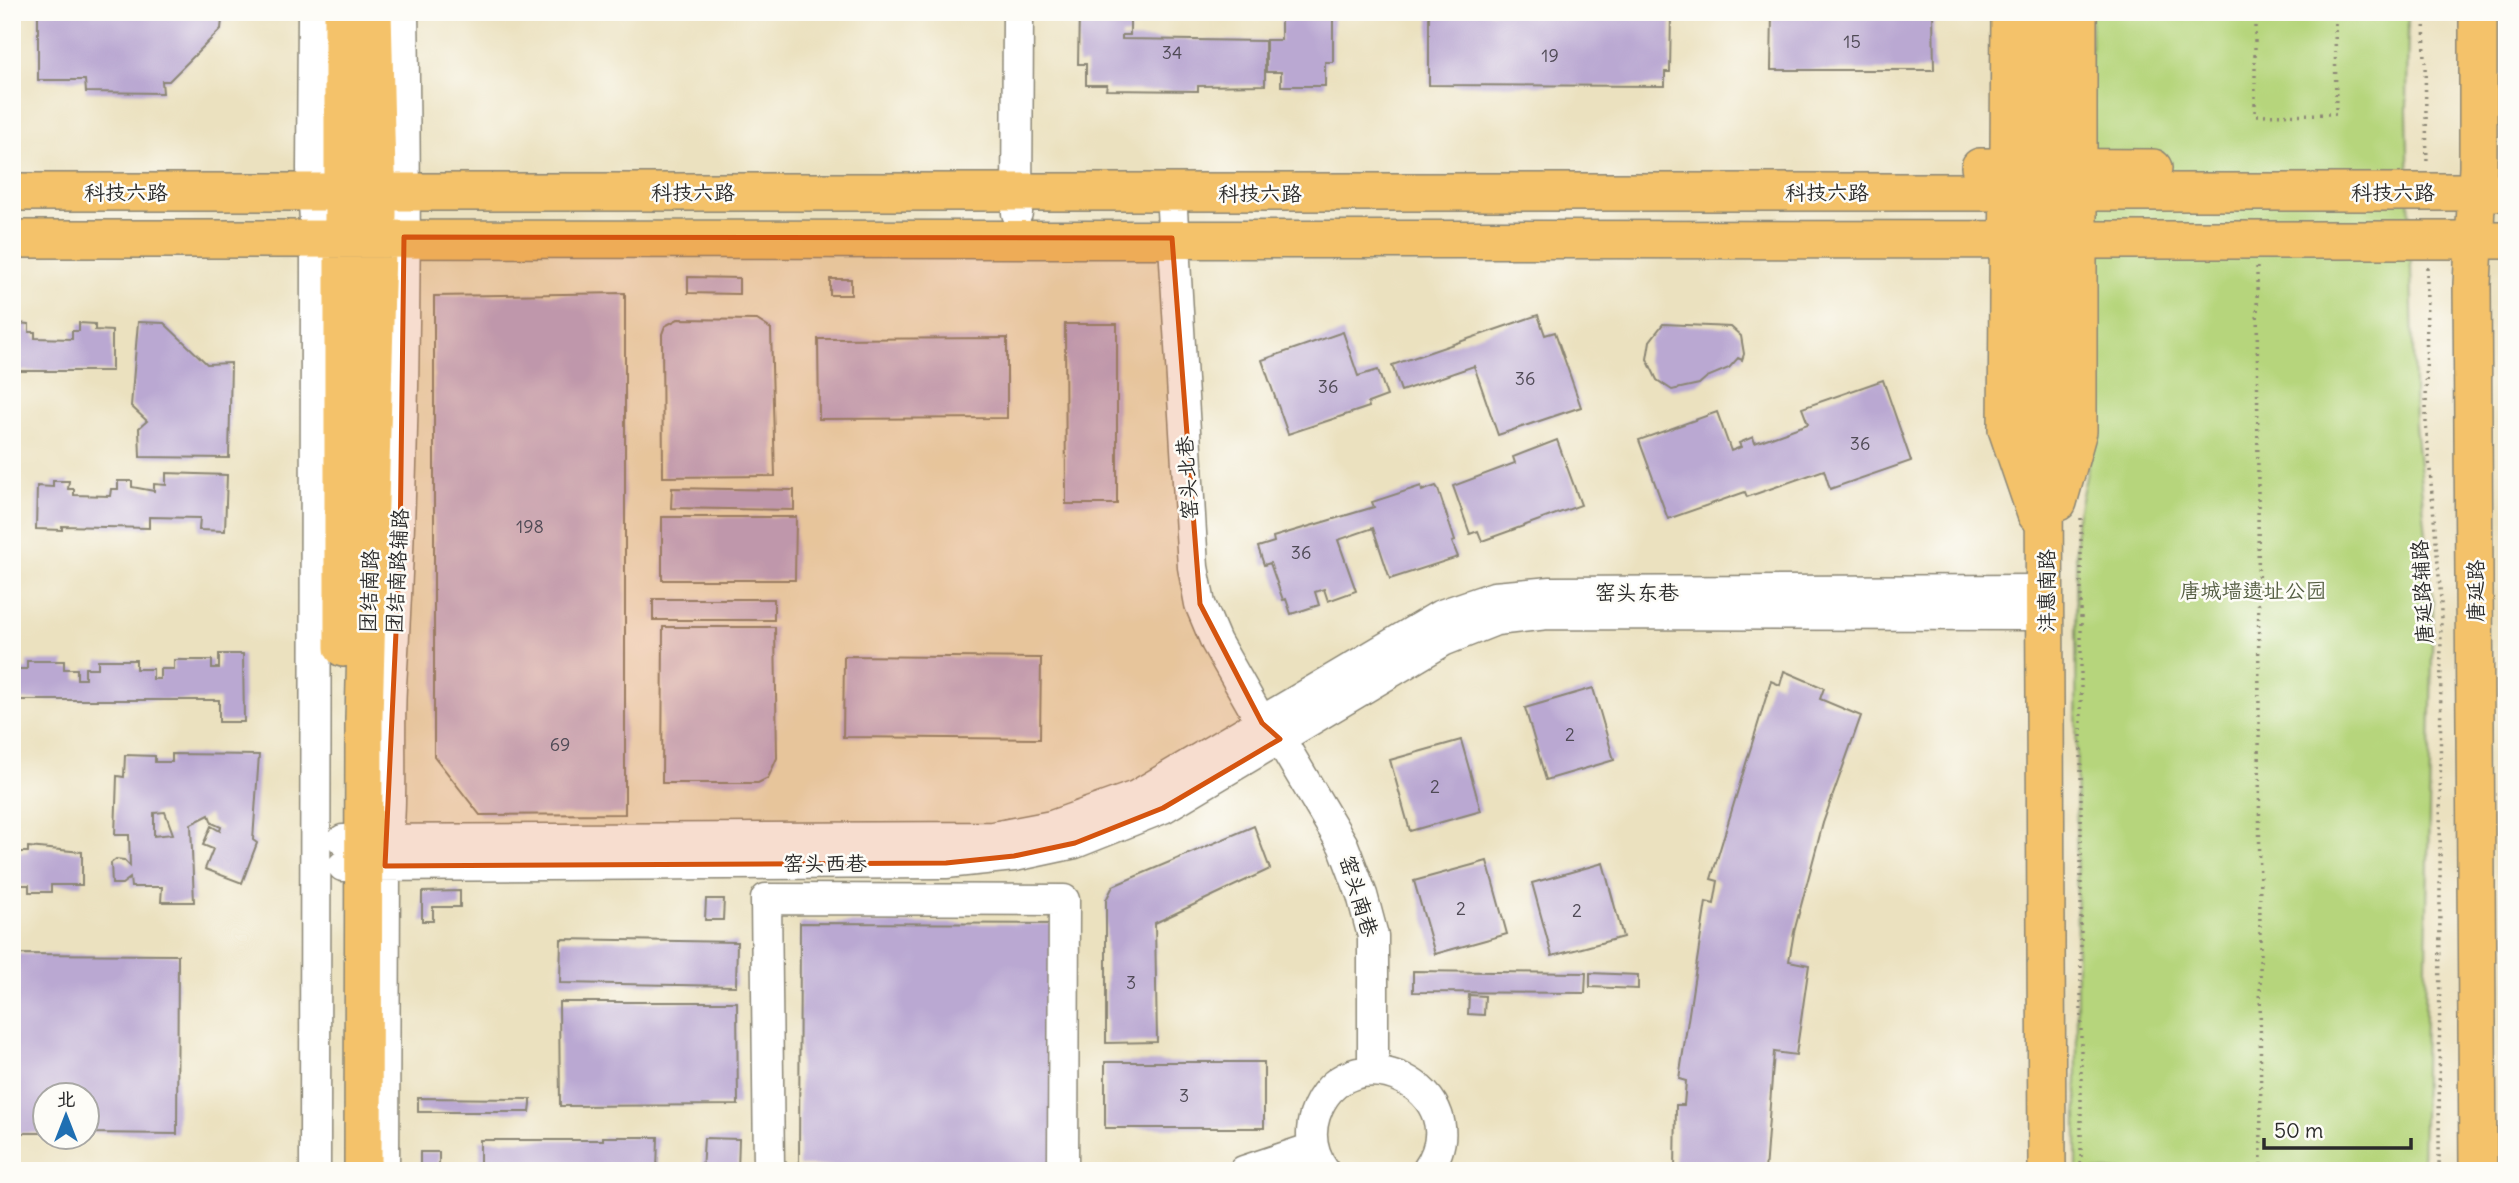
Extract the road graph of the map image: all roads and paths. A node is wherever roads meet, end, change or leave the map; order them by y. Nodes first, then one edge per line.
1 (313, 12) edge
2 (343, 12) edge
3 (373, 12) edge
4 (403, 12) edge
5 (1018, 12) edge
6 (2010, 12) edge
7 (2042, 12) edge
8 (2078, 12) edge
9 (2255, 12) edge
10 (2335, 12) edge
11 (2424, 12) edge
12 (2477, 12) edge
13 (2427, 167) junction
14 (12, 170) edge
15 (12, 192) edge
16 (1017, 192) junction
17 (2492, 202) edge
18 (360, 203) junction
19 (2043, 204) junction
20 (12, 215) edge
21 (1171, 215) junction
22 (12, 239) edge
23 (2427, 241) junction
24 (2248, 263) dead end
25 (2083, 511) dead end
26 (2046, 602) junction
27 (1271, 731) junction
28 (365, 853) junction
29 (1373, 1070) junction
30 (1318, 1159) edge
31 (315, 1171) edge
32 (342, 1171) edge
33 (363, 1171) edge
34 (384, 1171) edge
35 (773, 1171) edge
36 (1063, 1171) edge
37 (1244, 1171) edge
38 (1427, 1171) edge
39 (2047, 1171) edge
40 (2081, 1171) edge
41 (2261, 1171) edge
42 (2439, 1171) edge
43 (2478, 1171) edge

1 - 18 street, 团结南路辅路
2 - 18 main road, 团结南路
3 - 18 main road, 团结南路
4 - 18 street, 团结南路辅路
5 - 16 street
6 - 19 main road
7 - 19 main road, 沣惠南路
8 - 19 main road
9 - 10 path
11 - 13 path
12 - 17 main road, 唐延路
13 - 17 main road
13 - 19 main road
14 - 18 main road
15 - 18 main road, 科技六路
16 - 18 main road, 科技六路
16 - 19 main road
16 - 21 main road, 科技六路
17 - 19 main road, 科技六路
17 - 23 main road
17 - 43 main road, 唐延路
18 - 20 main road, 科技六路
18 - 21 main road
18 - 22 main road
18 - 28 main road, 团结南路
18 - 28 street, 团结南路辅路
18 - 31 street, 团结南路辅路
19 - 21 main road, 科技六路
19 - 23 main road
19 - 26 main road, 沣惠南路
21 - 27 street, 窑头北巷
23 - 42 path, 唐延路辅路
24 - 41 path
25 - 40 path
26 - 27 street, 窑头东巷
26 - 39 main road, 沣惠南路
27 - 28 street, 窑头西巷
27 - 29 street, 窑头南巷
28 - 32 main road, 团结南路
28 - 33 main road, 团结南路
28 - 34 street, 团结南路辅路
29 - 30 street
29 - 38 street
30 - 37 street
35 - 36 street

